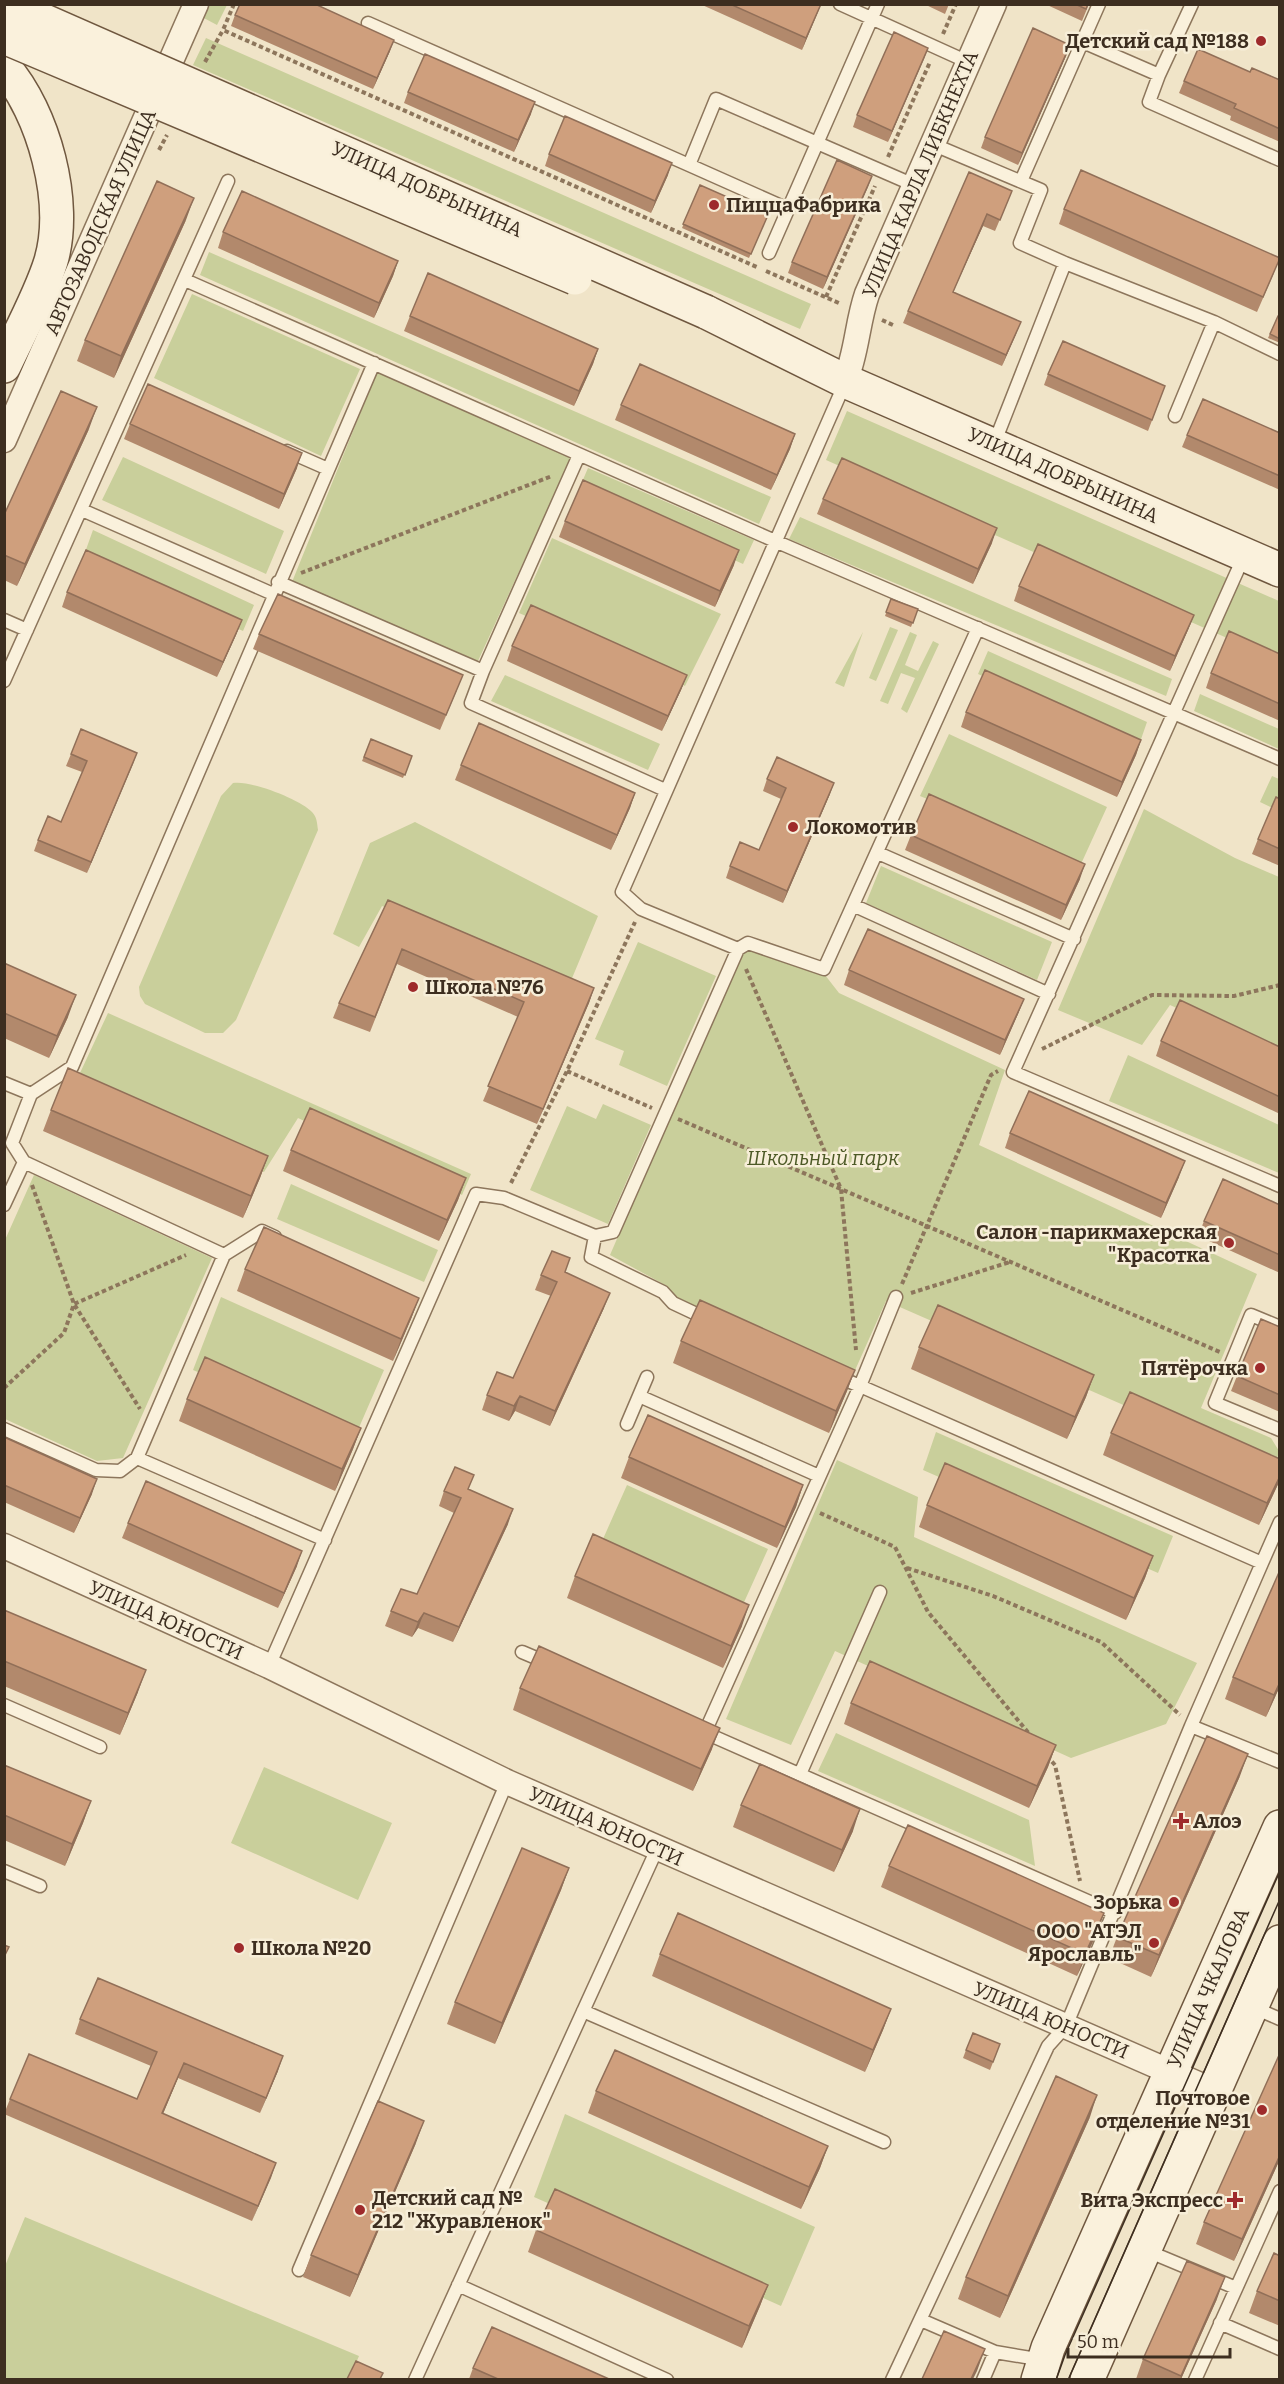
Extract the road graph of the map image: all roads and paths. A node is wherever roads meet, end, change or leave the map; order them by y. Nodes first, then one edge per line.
1 (6, 4) edge
2 (196, 4) edge
3 (234, 4) edge
4 (840, 4) edge
5 (878, 4) edge
6 (956, 4) edge
7 (994, 4) edge
8 (1099, 4) edge
9 (1192, 4) edge
10 (871, 19) junction
11 (368, 23) dead end
12 (4, 37) edge
13 (1083, 42) junction
14 (937, 48) junction
15 (968, 62) junction
16 (4, 67) edge
17 (1159, 75) junction
18 (817, 143) junction
19 (932, 144) junction
20 (1280, 160) edge
21 (689, 165) junction
22 (882, 171) junction
23 (228, 181) dead end
24 (1021, 181) junction
25 (914, 185) junction
26 (788, 209) junction
27 (769, 253) dead end
28 (1065, 263) junction
29 (185, 280) junction
30 (703, 321) junction
31 (1214, 322) junction
32 (1280, 354) edge
33 (374, 363) junction
34 (4, 366) edge
35 (845, 381) junction
36 (1174, 416) dead end
37 (4, 440) edge
38 (994, 444) junction
39 (275, 445) edge
40 (579, 455) junction
41 (573, 468) junction
42 (328, 469) junction
43 (82, 510) junction
44 (775, 541) junction
45 (1244, 554) junction
46 (1280, 570) edge
47 (276, 588) junction
48 (4, 620) edge
49 (978, 628) junction
50 (27, 630) junction
51 (483, 670) junction
52 (4, 681) edge
53 (1175, 713) junction
54 (1280, 759) edge
55 (665, 790) junction
56 (878, 853) junction
57 (855, 906) junction
58 (641, 909) junction
59 (1074, 939) junction
60 (738, 949) junction
61 (1280, 985) edge
62 (1049, 994) junction
63 (1018, 1061) junction
64 (567, 1071) junction
65 (4, 1083) edge
66 (31, 1094) junction
67 (666, 1113) junction
68 (24, 1162) junction
69 (1280, 1186) edge
70 (841, 1189) junction
71 (504, 1198) junction
72 (4, 1205) edge
73 (927, 1226) junction
74 (595, 1236) junction
75 (283, 1240) edge
76 (205, 1246) junction
77 (224, 1255) junction
78 (1011, 1262) junction
79 (896, 1297) junction
80 (74, 1304) junction
81 (714, 1322) edge
82 (1280, 1327) edge
83 (1234, 1358) junction
84 (829, 1373) edge
85 (647, 1377) dead end
86 (860, 1386) junction
87 (4, 1388) edge
88 (639, 1396) junction
89 (627, 1424) dead end
90 (4, 1429) edge
91 (1280, 1430) edge
92 (137, 1458) junction
93 (819, 1476) junction
94 (806, 1507) junction
95 (1280, 1522) edge
96 (325, 1540) junction
97 (4, 1546) edge
98 (1262, 1563) junction
99 (906, 1568) junction
100 (880, 1592) dead end
101 (522, 1652) dead end
102 (269, 1666) junction
103 (565, 1671) edge
104 (4, 1705) edge
105 (1191, 1726) junction
106 (1032, 1738) edge
107 (100, 1747) dead end
108 (1040, 1747) edge
109 (1280, 1762) edge
110 (800, 1774) junction
111 (507, 1782) junction
112 (1280, 1827) edge
113 (657, 1849) junction
114 (4, 1870) edge
115 (40, 1886) dead end
116 (1084, 1900) junction
117 (1115, 1913) junction
118 (1280, 1942) edge
119 (583, 2011) junction
120 (1265, 2013) edge
121 (1065, 2026) junction
122 (1171, 2072) junction
123 (1214, 2091) junction
124 (885, 2142) dead end
125 (1280, 2191) edge
126 (1143, 2249) junction
127 (299, 2270) dead end
128 (458, 2285) junction
129 (1236, 2288) junction
130 (921, 2320) junction
131 (1220, 2323) junction
132 (1280, 2349) edge
133 (995, 2352) junction
134 (1041, 2370) edge
135 (415, 2379) edge
136 (667, 2379) edge
137 (892, 2379) edge
138 (983, 2379) edge
139 (1087, 2379) edge
140 (1195, 2379) edge

1 - 30 main road, УЛИЦА ДОБРЫНИНА, bridge
2 - 37 street, АВТОЗАВОДСКАЯ УЛИЦА
3 - 22 path
4 - 10 lane
5 - 10 lane
6 - 14 path
7 - 15 street, УЛИЦА КАРЛА ЛИБКНЕХТА
8 - 13 lane
9 - 17 lane
10 - 14 lane
10 - 18 lane
11 - 21 lane
12 - 30 main road, УЛИЦА ДОБРЫНИНА, bridge
13 - 17 lane
13 - 24 lane
14 - 15 lane
14 - 22 path
15 - 19 street, УЛИЦА КАРЛА ЛИБКНЕХТА
16 - 34 main road
17 - 20 lane
18 - 21 lane
18 - 22 lane
18 - 26 lane
19 - 24 lane
19 - 25 street, УЛИЦА КАРЛА ЛИБКНЕХТА
21 - 26 lane
22 - 25 lane
23 - 29 lane
24 - 28 lane
25 - 35 street, УЛИЦА КАРЛА ЛИБКНЕХТА
26 - 27 lane
28 - 31 lane
28 - 38 lane
29 - 33 lane
29 - 43 lane
30 - 35 main road, УЛИЦА ДОБРЫНИНА
31 - 32 lane
31 - 36 lane
33 - 40 lane
33 - 42 lane
35 - 38 main road, УЛИЦА ДОБРЫНИНА
35 - 44 lane
38 - 45 main road, УЛИЦА ДОБРЫНИНА
39 - 42 lane
40 - 41 lane
40 - 44 lane
41 - 47 path
41 - 51 lane
42 - 47 lane
43 - 47 lane
43 - 50 lane
44 - 49 lane
44 - 55 lane
45 - 46 main road, УЛИЦА ДОБРЫНИНА
45 - 53 lane
47 - 51 lane
47 - 66 lane
48 - 50 lane
49 - 53 lane
49 - 56 lane
50 - 52 lane
51 - 55 lane
53 - 54 lane
53 - 59 lane
55 - 58 lane
56 - 57 lane
56 - 59 lane
57 - 60 lane
57 - 62 lane
58 - 60 lane
58 - 64 path
59 - 62 lane
60 - 67 lane
60 - 70 path
61 - 63 path
62 - 63 lane
63 - 69 lane
63 - 73 path
64 - 67 path
64 - 71 path
65 - 66 lane
66 - 68 lane
67 - 70 path
67 - 74 lane
68 - 72 lane
68 - 76 lane
68 - 80 path
70 - 73 path
70 - 86 path
71 - 74 lane
71 - 96 lane
73 - 78 path
73 - 79 path
74 - 81 lane
75 - 77 lane
76 - 77 lane
76 - 80 path
77 - 92 lane
78 - 79 path
78 - 83 path
79 - 86 lane
80 - 87 path
80 - 92 path
82 - 83 lane
83 - 91 lane
84 - 86 lane
85 - 88 lane
86 - 93 lane
86 - 98 lane
88 - 89 lane
88 - 93 lane
90 - 92 lane
92 - 96 lane
93 - 94 lane
94 - 99 path
94 - 110 lane
95 - 98 lane
96 - 102 lane
97 - 102 street, УЛИЦА ЮНОСТИ
98 - 105 lane
99 - 105 path
99 - 106 path
100 - 110 lane
101 - 103 lane
102 - 111 street, УЛИЦА ЮНОСТИ
104 - 107 lane
105 - 109 lane
105 - 117 lane
108 - 116 path
110 - 116 lane
111 - 113 street, УЛИЦА ЮНОСТИ
111 - 127 lane
112 - 122 main road, УЛИЦА ЧКАЛОВА
113 - 119 lane
113 - 121 street, УЛИЦА ЮНОСТИ
114 - 115 lane
116 - 117 lane
117 - 121 lane
118 - 120 main road
119 - 124 lane
119 - 128 lane
120 - 123 main road
121 - 122 street, УЛИЦА ЮНОСТИ
121 - 130 lane
122 - 123 street, УЛИЦА ЮНОСТИ
122 - 134 main road, УЛИЦА ЧКАЛОВА
123 - 126 main road
125 - 129 lane
126 - 129 lane
126 - 139 main road
128 - 135 lane
128 - 136 lane
129 - 131 lane
130 - 133 lane
130 - 137 lane
131 - 132 lane
131 - 140 lane
133 - 134 lane
133 - 138 lane

